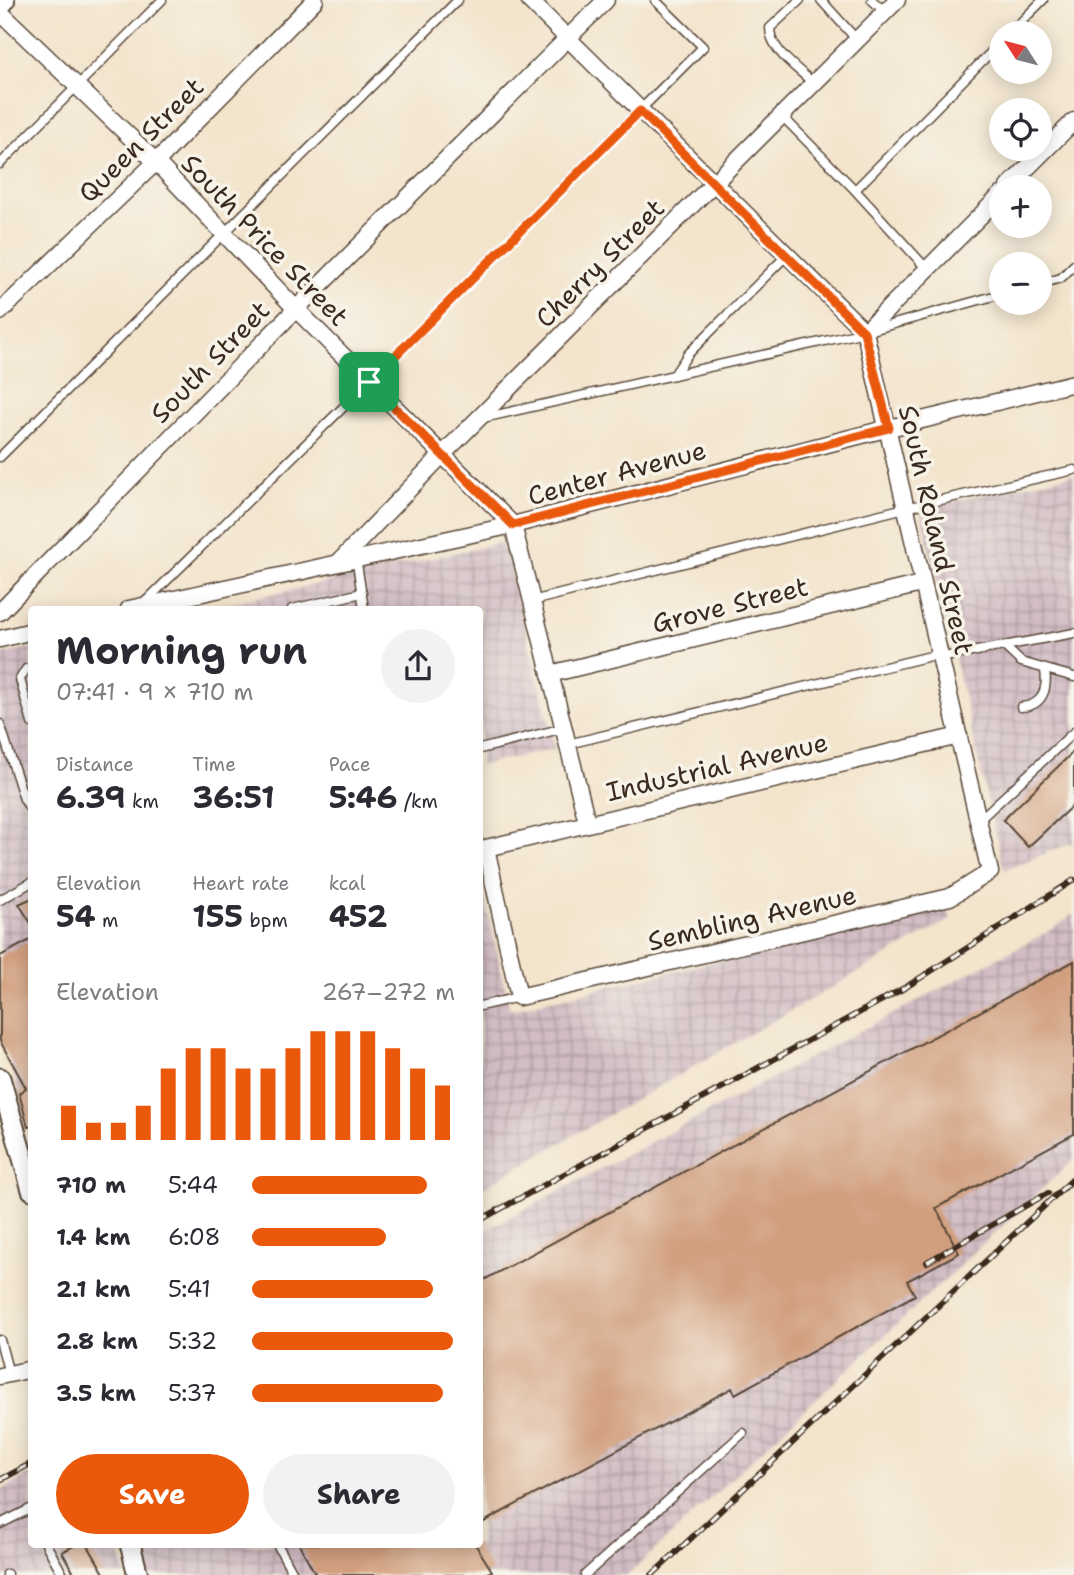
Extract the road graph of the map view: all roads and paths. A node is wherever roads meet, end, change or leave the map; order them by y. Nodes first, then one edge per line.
1 (162, 0) edge
2 (315, 0) edge
3 (458, 0) edge
4 (529, 0) edge
5 (606, 0) edge
6 (655, 0) edge
7 (800, 0) edge
8 (821, 0) edge
9 (873, 0) edge
10 (1043, 0) edge
11 (891, 6) edge
12 (0, 12) edge
13 (1022, 21) edge
14 (567, 38) junction
15 (858, 40) junction
16 (989, 54) edge
17 (814, 84) junction
18 (76, 87) junction
19 (640, 111) junction
20 (782, 116) junction
21 (1074, 121) edge
22 (156, 162) junction
23 (0, 164) edge
24 (1020, 175) edge
25 (713, 186) junction
26 (855, 190) junction
27 (989, 207) edge
28 (225, 234) junction
29 (786, 256) junction
30 (1074, 265) edge
31 (927, 269) junction
32 (1052, 281) edge
33 (989, 297) edge
34 (296, 310) junction
35 (0, 312) edge
36 (864, 332) junction
37 (674, 375) junction
38 (369, 382) junction
39 (1074, 383) edge
40 (479, 418) junction
41 (889, 428) junction
42 (442, 455) junction
43 (0, 457) edge
44 (1074, 470) edge
45 (905, 508) junction
46 (513, 525) junction
47 (355, 554) junction
48 (921, 584) junction
49 (362, 593) junction
50 (532, 601) junction
51 (137, 606) edge
52 (144, 606) edge
53 (305, 606) edge
54 (364, 606) edge
55 (0, 612) edge
56 (28, 632) edge
57 (1074, 633) edge
58 (0, 639) edge
59 (1004, 646) junction
60 (939, 656) junction
61 (28, 669) edge
62 (1045, 670) junction
63 (550, 674) junction
64 (1074, 677) edge
65 (1021, 707) dead end
66 (28, 708) edge
67 (0, 724) edge
68 (1074, 732) edge
69 (566, 736) junction
70 (959, 736) junction
71 (483, 749) edge
72 (28, 806) edge
73 (978, 821) junction
74 (587, 822) junction
75 (990, 872) joint
76 (28, 884) edge
77 (0, 900) edge
78 (519, 997) junction
79 (483, 1005) edge
80 (0, 1079) edge
81 (28, 1176) edge
82 (0, 1340) edge
83 (28, 1370) edge
84 (4, 1375) edge
85 (743, 1433) dead end
86 (28, 1511) edge
87 (0, 1524) edge
88 (48, 1548) edge
89 (131, 1548) edge
90 (279, 1548) edge
91 (63, 1575) edge
92 (138, 1575) edge
93 (294, 1575) edge
94 (585, 1575) edge

1 - 18 lane
2 - 22 street, Queen Street
3 - 28 lane
4 - 14 street
5 - 14 street, South Street
6 - 19 lane
7 - 17 lane
8 - 15 lane
9 - 11 lane
10 - 13 lane
11 - 15 street, Cherry Street
12 - 18 street, South Price Street
14 - 19 street
14 - 34 street, South Street
15 - 17 street, Cherry Street
16 - 26 lane
17 - 20 street, Cherry Street
18 - 22 street, South Price Street
18 - 23 lane
19 - 25 street
19 - 38 lane
20 - 25 street, Cherry Street
20 - 26 lane
21 - 24 street
22 - 28 street, South Price Street
22 - 35 street, Queen Street
25 - 29 street
25 - 40 street, Cherry Street
26 - 31 lane
27 - 31 street
28 - 34 street, South Price Street
28 - 43 lane
29 - 36 street
29 - 37 lane
30 - 32 lane
31 - 36 street
33 - 36 lane
34 - 38 street, South Price Street
34 - 55 street, South Street
36 - 37 lane
36 - 41 street, South Roland Street
37 - 40 lane
38 - 42 street, South Price Street
38 - 51 lane
39 - 41 street, Center Avenue
40 - 42 street, Cherry Street
41 - 45 street, South Roland Street
41 - 46 street, Center Avenue
42 - 46 street, South Price Street
42 - 47 street, Cherry Street
44 - 45 lane
45 - 48 street, South Roland Street
45 - 50 lane
46 - 47 street, Center Avenue
46 - 50 street
47 - 49 lane
47 - 52 street, Center Avenue
48 - 60 street, South Roland Street
48 - 63 street, Grove Street
49 - 53 lane
49 - 54 lane
50 - 63 street
56 - 58 street
57 - 59 lane
59 - 60 lane
59 - 62 lane
60 - 69 lane
60 - 70 street, South Roland Street
61 - 66 lane
62 - 64 lane
62 - 65 lane
63 - 69 street
67 - 72 lane
68 - 73 lane
69 - 71 lane
69 - 74 street
70 - 73 street, South Roland Street
70 - 74 street, Industrial Avenue
73 - 75 street, South Roland Street
74 - 78 street, Industrial Avenue
75 - 78 street, Sembling Avenue
76 - 77 lane
78 - 79 lane
80 - 81 street
82 - 84 lane
83 - 84 street
85 - 94 lane
86 - 87 lane
88 - 91 lane
89 - 92 street
90 - 93 lane

